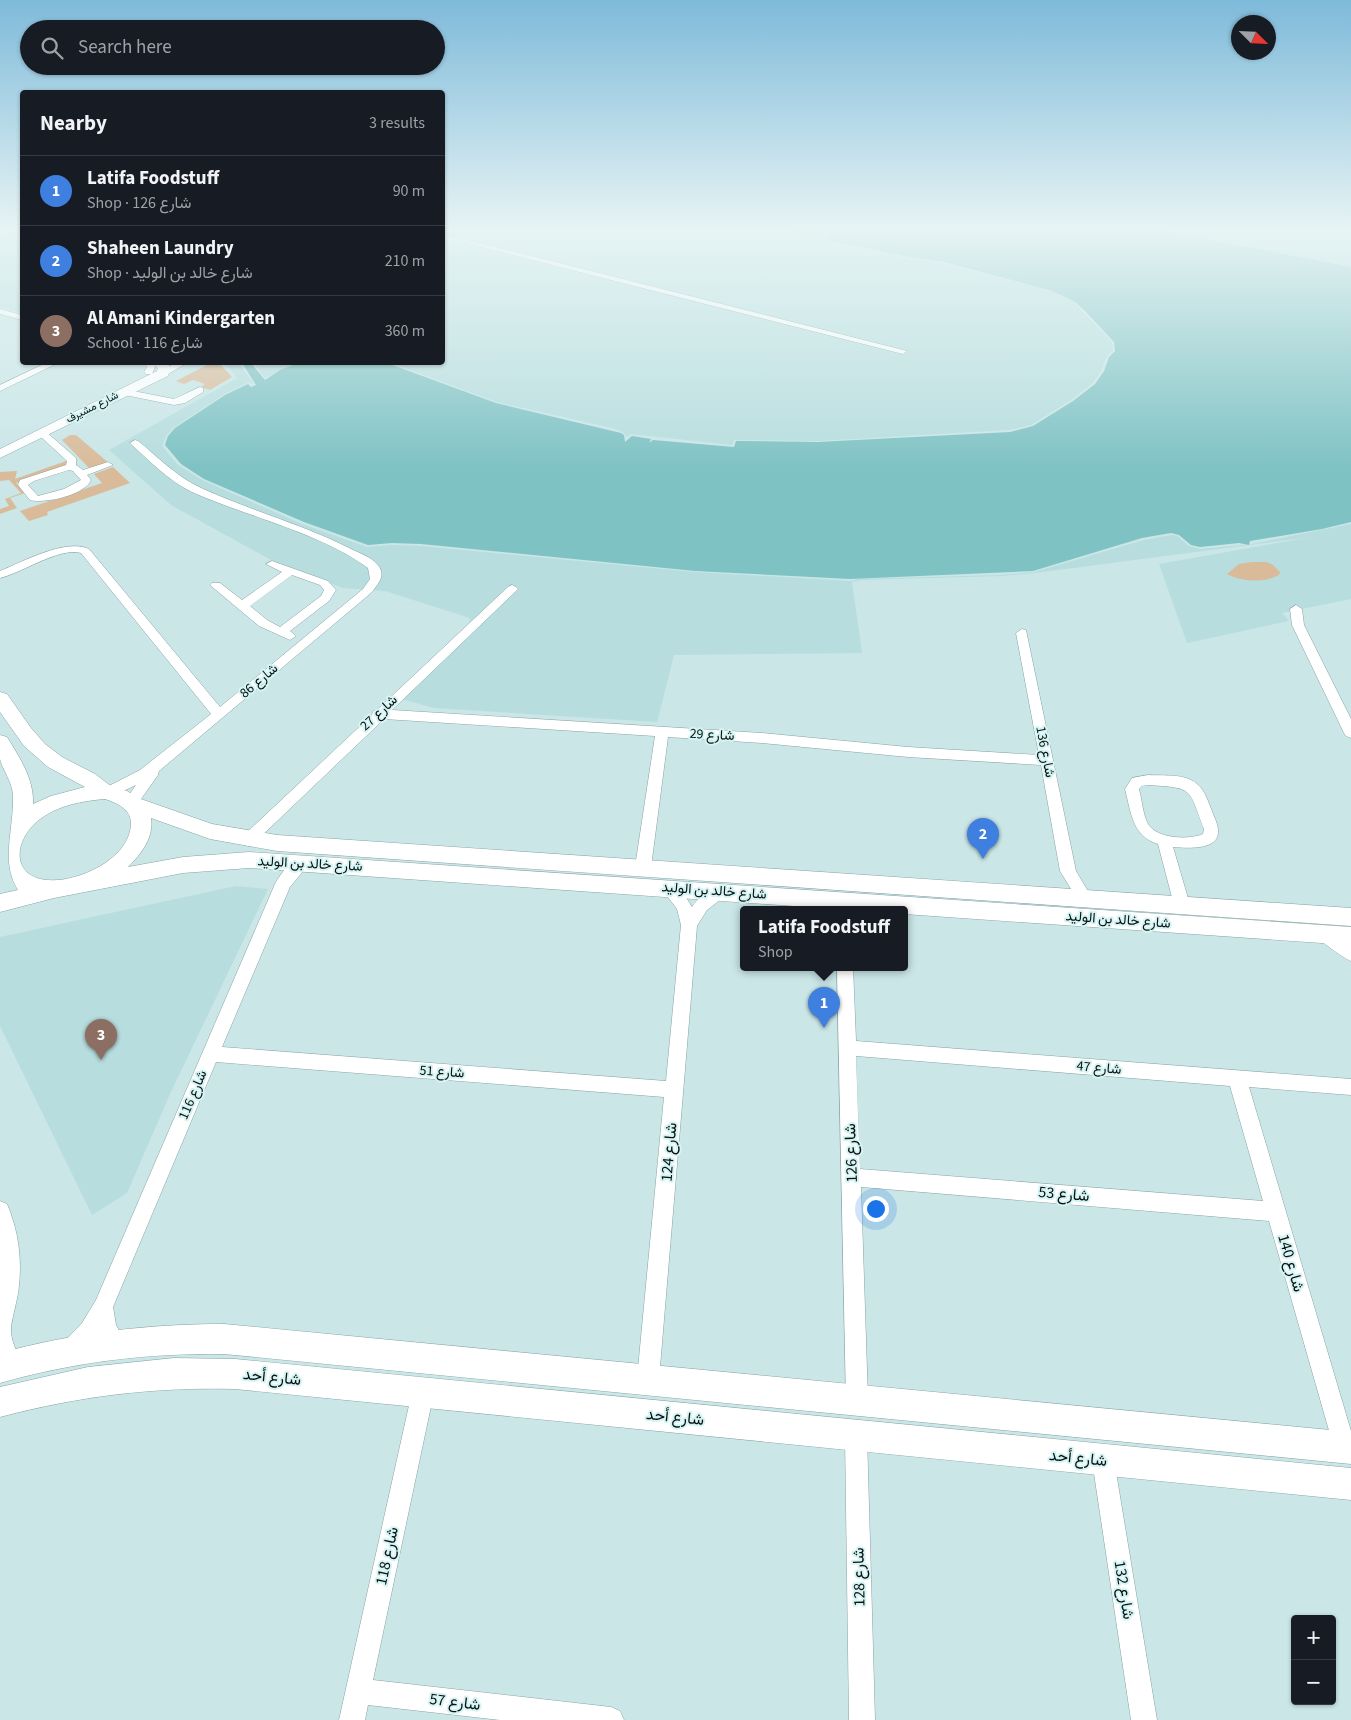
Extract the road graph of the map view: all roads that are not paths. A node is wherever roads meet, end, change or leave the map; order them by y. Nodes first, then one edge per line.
1 (729, 307) edge
2 (0, 311) edge
3 (20, 317) edge
4 (903, 351) dead end
5 (49, 365) edge
6 (158, 366) edge
7 (0, 378) edge
8 (12, 382) junction
9 (0, 388) edge
10 (200, 390) dead end
11 (123, 392) junction
12 (150, 398) junction
13 (135, 406) dead end
14 (42, 433) junction
15 (135, 443) dead end
16 (0, 445) edge
17 (0, 454) edge
18 (108, 465) dead end
19 (71, 467) junction
20 (81, 474) junction
21 (272, 564) dead end
22 (291, 571) junction
23 (0, 575) edge
24 (216, 585) dead end
25 (512, 589) dead end
26 (242, 606) junction
27 (315, 606) junction
28 (1290, 611) dead end
29 (337, 616) junction
30 (281, 632) junction
31 (1022, 633) dead end
32 (305, 642) junction
33 (0, 698) edge
34 (218, 714) junction
35 (378, 714) junction
36 (662, 732) junction
37 (1351, 733) edge
38 (0, 742) edge
39 (1046, 760) junction
40 (163, 761) junction
41 (106, 793) junction
42 (132, 803) junction
43 (18, 827) junction
44 (248, 840) junction
45 (1164, 840) junction
46 (3, 851) edge
47 (277, 862) junction
48 (302, 863) junction
49 (643, 867) junction
50 (1068, 871) junction
51 (283, 884) junction
52 (72, 886) junction
53 (669, 888) junction
54 (720, 892) junction
55 (1062, 896) junction
56 (1084, 898) junction
57 (990, 902) junction
58 (0, 903) edge
59 (1025, 904) junction
60 (843, 905) edge
61 (1182, 905) junction
62 (1351, 917) edge
63 (689, 925) junction
64 (1320, 934) junction
65 (1351, 936) edge
66 (1351, 954) edge
67 (845, 971) edge
68 (848, 1048) junction
69 (210, 1054) junction
70 (1237, 1078) junction
71 (1351, 1087) edge
72 (674, 1090) junction
73 (851, 1177) junction
74 (0, 1211) edge
75 (1276, 1212) junction
76 (103, 1307) junction
77 (1, 1329) edge
78 (116, 1343) junction
79 (70, 1350) junction
80 (374, 1353) junction
81 (6, 1366) edge
82 (648, 1379) junction
83 (365, 1386) junction
84 (423, 1392) junction
85 (871, 1401) junction
86 (0, 1402) edge
87 (856, 1435) junction
88 (887, 1438) junction
89 (1348, 1448) edge
90 (1104, 1460) junction
91 (1351, 1484) edge
92 (358, 1691) junction
93 (352, 1720) edge
94 (611, 1720) edge
95 (862, 1720) edge
96 (1144, 1720) edge

1 - 4 street
2 - 3 street
5 - 8 street
6 - 11 main road, شارع مشيرف
6 - 16 main road, شارع مشيرف
7 - 8 street
8 - 9 street
10 - 12 street
11 - 12 street
11 - 14 main road, شارع مشيرف
12 - 13 street
14 - 17 main road, شارع مشيرف
14 - 19 street
15 - 29 street, شارع 86
18 - 20 street
19 - 20 street
19 - 20 street
21 - 22 street
22 - 26 street
22 - 27 street
23 - 34 street
24 - 26 street
25 - 35 street, شارع 27
26 - 30 street
27 - 29 street
27 - 30 street
28 - 37 street
29 - 32 street, شارع 86
30 - 32 street
31 - 39 street, شارع 136
32 - 34 street, شارع 86
33 - 41 main road
34 - 40 street, شارع 86
35 - 36 street, شارع 29
35 - 44 street, شارع 27
36 - 39 street, شارع 29
36 - 49 street
38 - 43 main road
39 - 50 street, شارع 136
40 - 41 street, شارع 86
40 - 42 street, شارع 86
41 - 42 main road
41 - 43 main road
42 - 44 main road, شارع خالد بن الوليد
42 - 52 main road
43 - 46 main road
44 - 49 main road, شارع خالد بن الوليد
45 - 45 street
45 - 61 street
46 - 52 main road
47 - 48 main road, شارع خالد بن الوليد
47 - 51 street
47 - 52 main road, شارع خالد بن الوليد
48 - 51 street, شارع 116
48 - 53 main road, شارع خالد بن الوليد
49 - 57 main road, شارع خالد بن الوليد
50 - 55 street, شارع 136
50 - 56 street, شارع 136
51 - 69 street, شارع 116
52 - 58 main road
53 - 54 main road, شارع خالد بن الوليد
53 - 63 street, شارع 124
54 - 60 main road, شارع خالد بن الوليد
54 - 63 street, شارع 124
55 - 56 main road, شارع خالد بن الوليد
55 - 59 main road, شارع خالد بن الوليد
56 - 61 main road, شارع خالد بن الوليد
57 - 59 main road, شارع خالد بن الوليد
57 - 60 main road, شارع خالد بن الوليد
59 - 64 main road, شارع خالد بن الوليد
61 - 62 main road, شارع خالد بن الوليد
63 - 72 street, شارع 124
64 - 65 main road, شارع خالد بن الوليد
64 - 66 street
67 - 68 street, شارع 126
68 - 70 street, شارع 47
68 - 73 street, شارع 126
69 - 72 street, شارع 51
69 - 76 street, شارع 116
70 - 71 street, شارع 47
70 - 75 street, شارع 140
72 - 82 street, شارع 124
73 - 75 street, شارع 53
73 - 85 street, شارع 126
74 - 77 street
75 - 89 street, شارع 140
76 - 78 street
76 - 79 street, شارع 116
77 - 81 street
78 - 79 main road
78 - 80 main road
79 - 81 main road
80 - 82 main road
80 - 83 main road
82 - 85 main road
83 - 84 main road, شارع أحد
83 - 86 main road, شارع أحد
84 - 87 main road, شارع أحد
84 - 92 street, شارع 118
85 - 88 main road
85 - 89 main road
87 - 88 main road, شارع أحد
87 - 95 street, شارع 128
88 - 90 main road, شارع أحد
90 - 91 main road, شارع أحد
90 - 96 street, شارع 132
92 - 93 street, شارع 118
92 - 94 street, شارع 57

